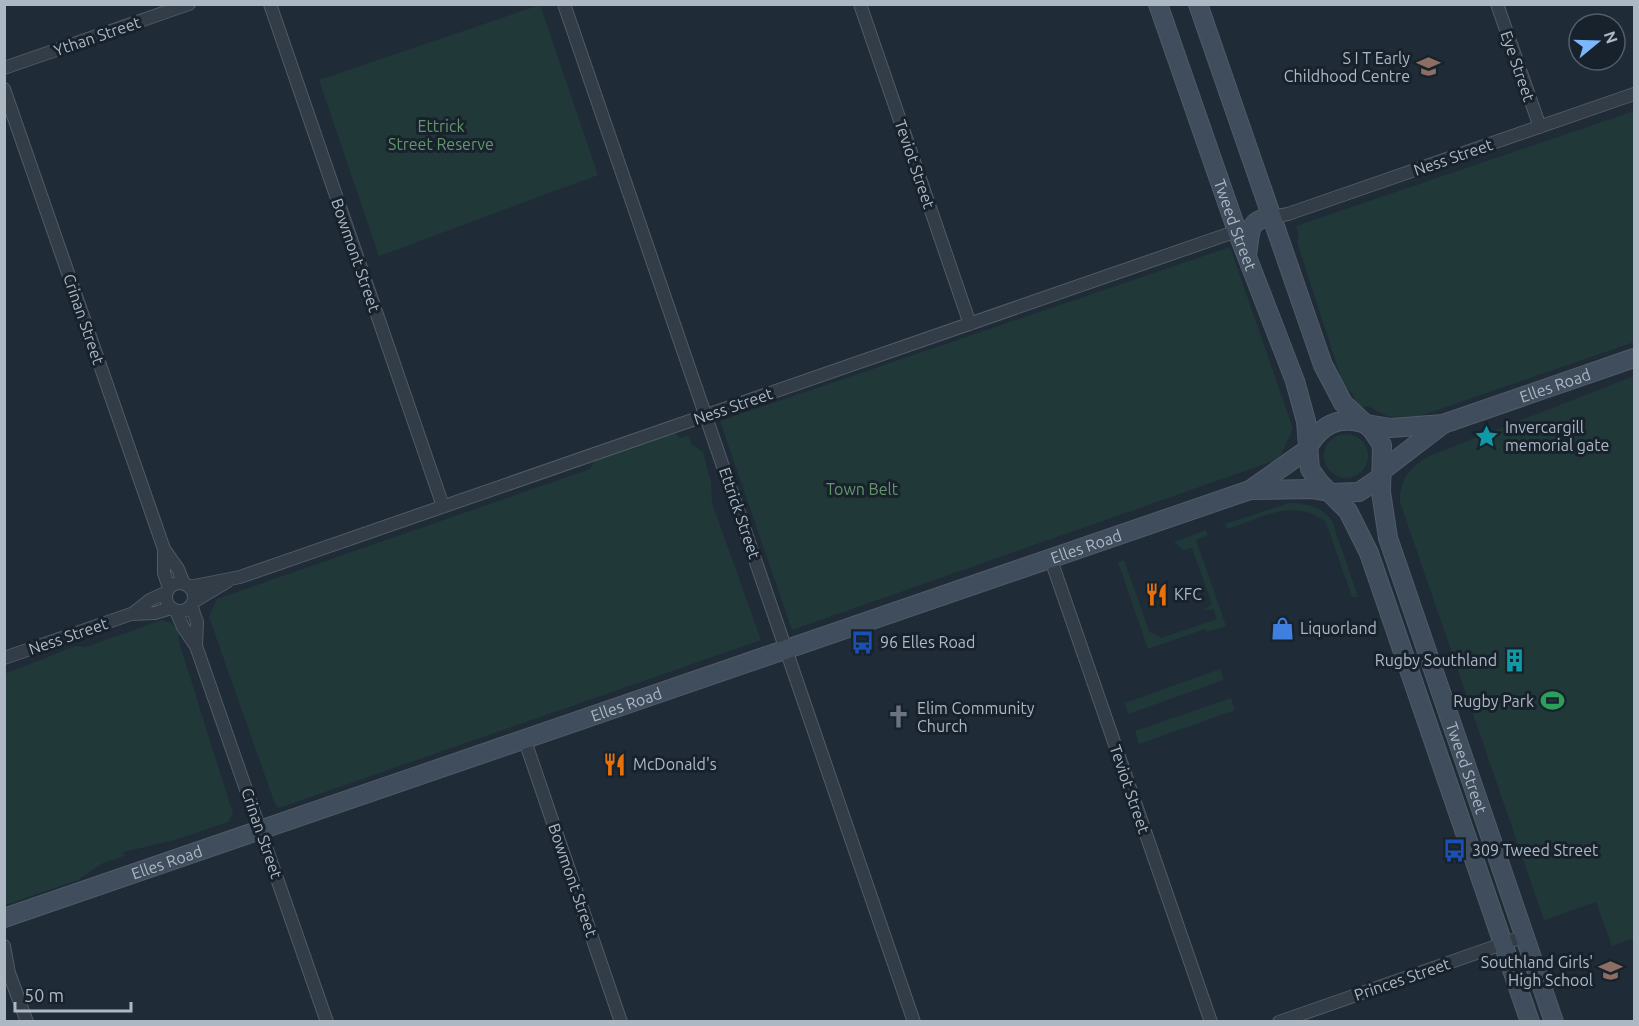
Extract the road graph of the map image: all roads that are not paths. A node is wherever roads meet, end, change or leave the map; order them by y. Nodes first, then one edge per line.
1 (189, 4) edge
2 (270, 4) edge
3 (564, 4) edge
4 (860, 4) edge
5 (1158, 4) edge
6 (1198, 4) edge
7 (1497, 4) edge
8 (4, 68) edge
9 (4, 89) edge
10 (1635, 94) edge
11 (1540, 127) junction
12 (1271, 217) junction
13 (1236, 231) junction
14 (1246, 256) junction
15 (970, 324) junction
16 (1635, 358) edge
17 (706, 415) junction
18 (1365, 424) junction
19 (1443, 424) junction
20 (1308, 447) junction
21 (1382, 473) junction
22 (1250, 490) junction
23 (1330, 492) junction
24 (443, 507) junction
25 (164, 549) junction
26 (1050, 557) junction
27 (229, 580) junction
28 (186, 585) junction
29 (168, 590) junction
30 (192, 604) junction
31 (173, 609) junction
32 (131, 614) junction
33 (196, 646) junction
34 (786, 648) junction
35 (4, 658) edge
36 (524, 738) junction
37 (261, 830) junction
38 (4, 918) edge
39 (1525, 936) junction
40 (1503, 944) junction
41 (4, 946) edge
42 (27, 1022) edge
43 (327, 1022) edge
44 (621, 1022) edge
45 (914, 1022) edge
46 (1211, 1022) edge
47 (1279, 1022) edge
48 (1530, 1022) edge
49 (1554, 1022) edge

1 - 8 street, Ythan Street
2 - 24 street, Bowmont Street
3 - 17 street, Ettrick Street
4 - 15 street, Teviot Street
5 - 13 main road, Tweed Street
6 - 12 main road, Tweed Street
7 - 11 street, Eye Street
9 - 25 street, Crinan Street
10 - 11 street, Ness Street
11 - 12 street, Ness Street
12 - 14 main road
12 - 18 main road, Tweed Street
13 - 14 main road, Tweed Street
13 - 15 street, Ness Street
14 - 20 main road, Tweed Street
15 - 17 street, Ness Street
16 - 19 main road, Elles Road
17 - 24 street, Ness Street
17 - 34 street, Ettrick Street
18 - 19 main road, Elles Road
18 - 20 main road
18 - 21 main road, Tweed Street
19 - 21 main road, Elles Road
20 - 22 main road, Elles Road
20 - 23 main road, Tweed Street
21 - 23 main road
21 - 39 main road, Tweed Street
22 - 23 main road, Elles Road
22 - 26 main road, Elles Road
23 - 40 main road, Tweed Street
24 - 27 street, Ness Street
25 - 28 street, Crinan Street
25 - 29 street, Crinan Street
26 - 34 main road, Elles Road
26 - 46 street, Teviot Street
27 - 28 street, Ness Street
27 - 30 street, Ness Street
28 - 29 street
28 - 30 street
29 - 31 street
29 - 32 street, Ness Street
30 - 31 street
30 - 33 street, Crinan Street
31 - 32 street, Ness Street
31 - 33 street, Crinan Street
32 - 35 street, Ness Street
33 - 37 street, Crinan Street
34 - 36 main road, Elles Road
34 - 45 street, Ettrick Street
36 - 37 main road, Elles Road
36 - 44 street, Bowmont Street
37 - 38 main road, Elles Road
37 - 43 street, Crinan Street
39 - 40 street, Princes Street
39 - 49 main road, Tweed Street
40 - 47 street, Princes Street
40 - 48 main road, Tweed Street
41 - 42 street

